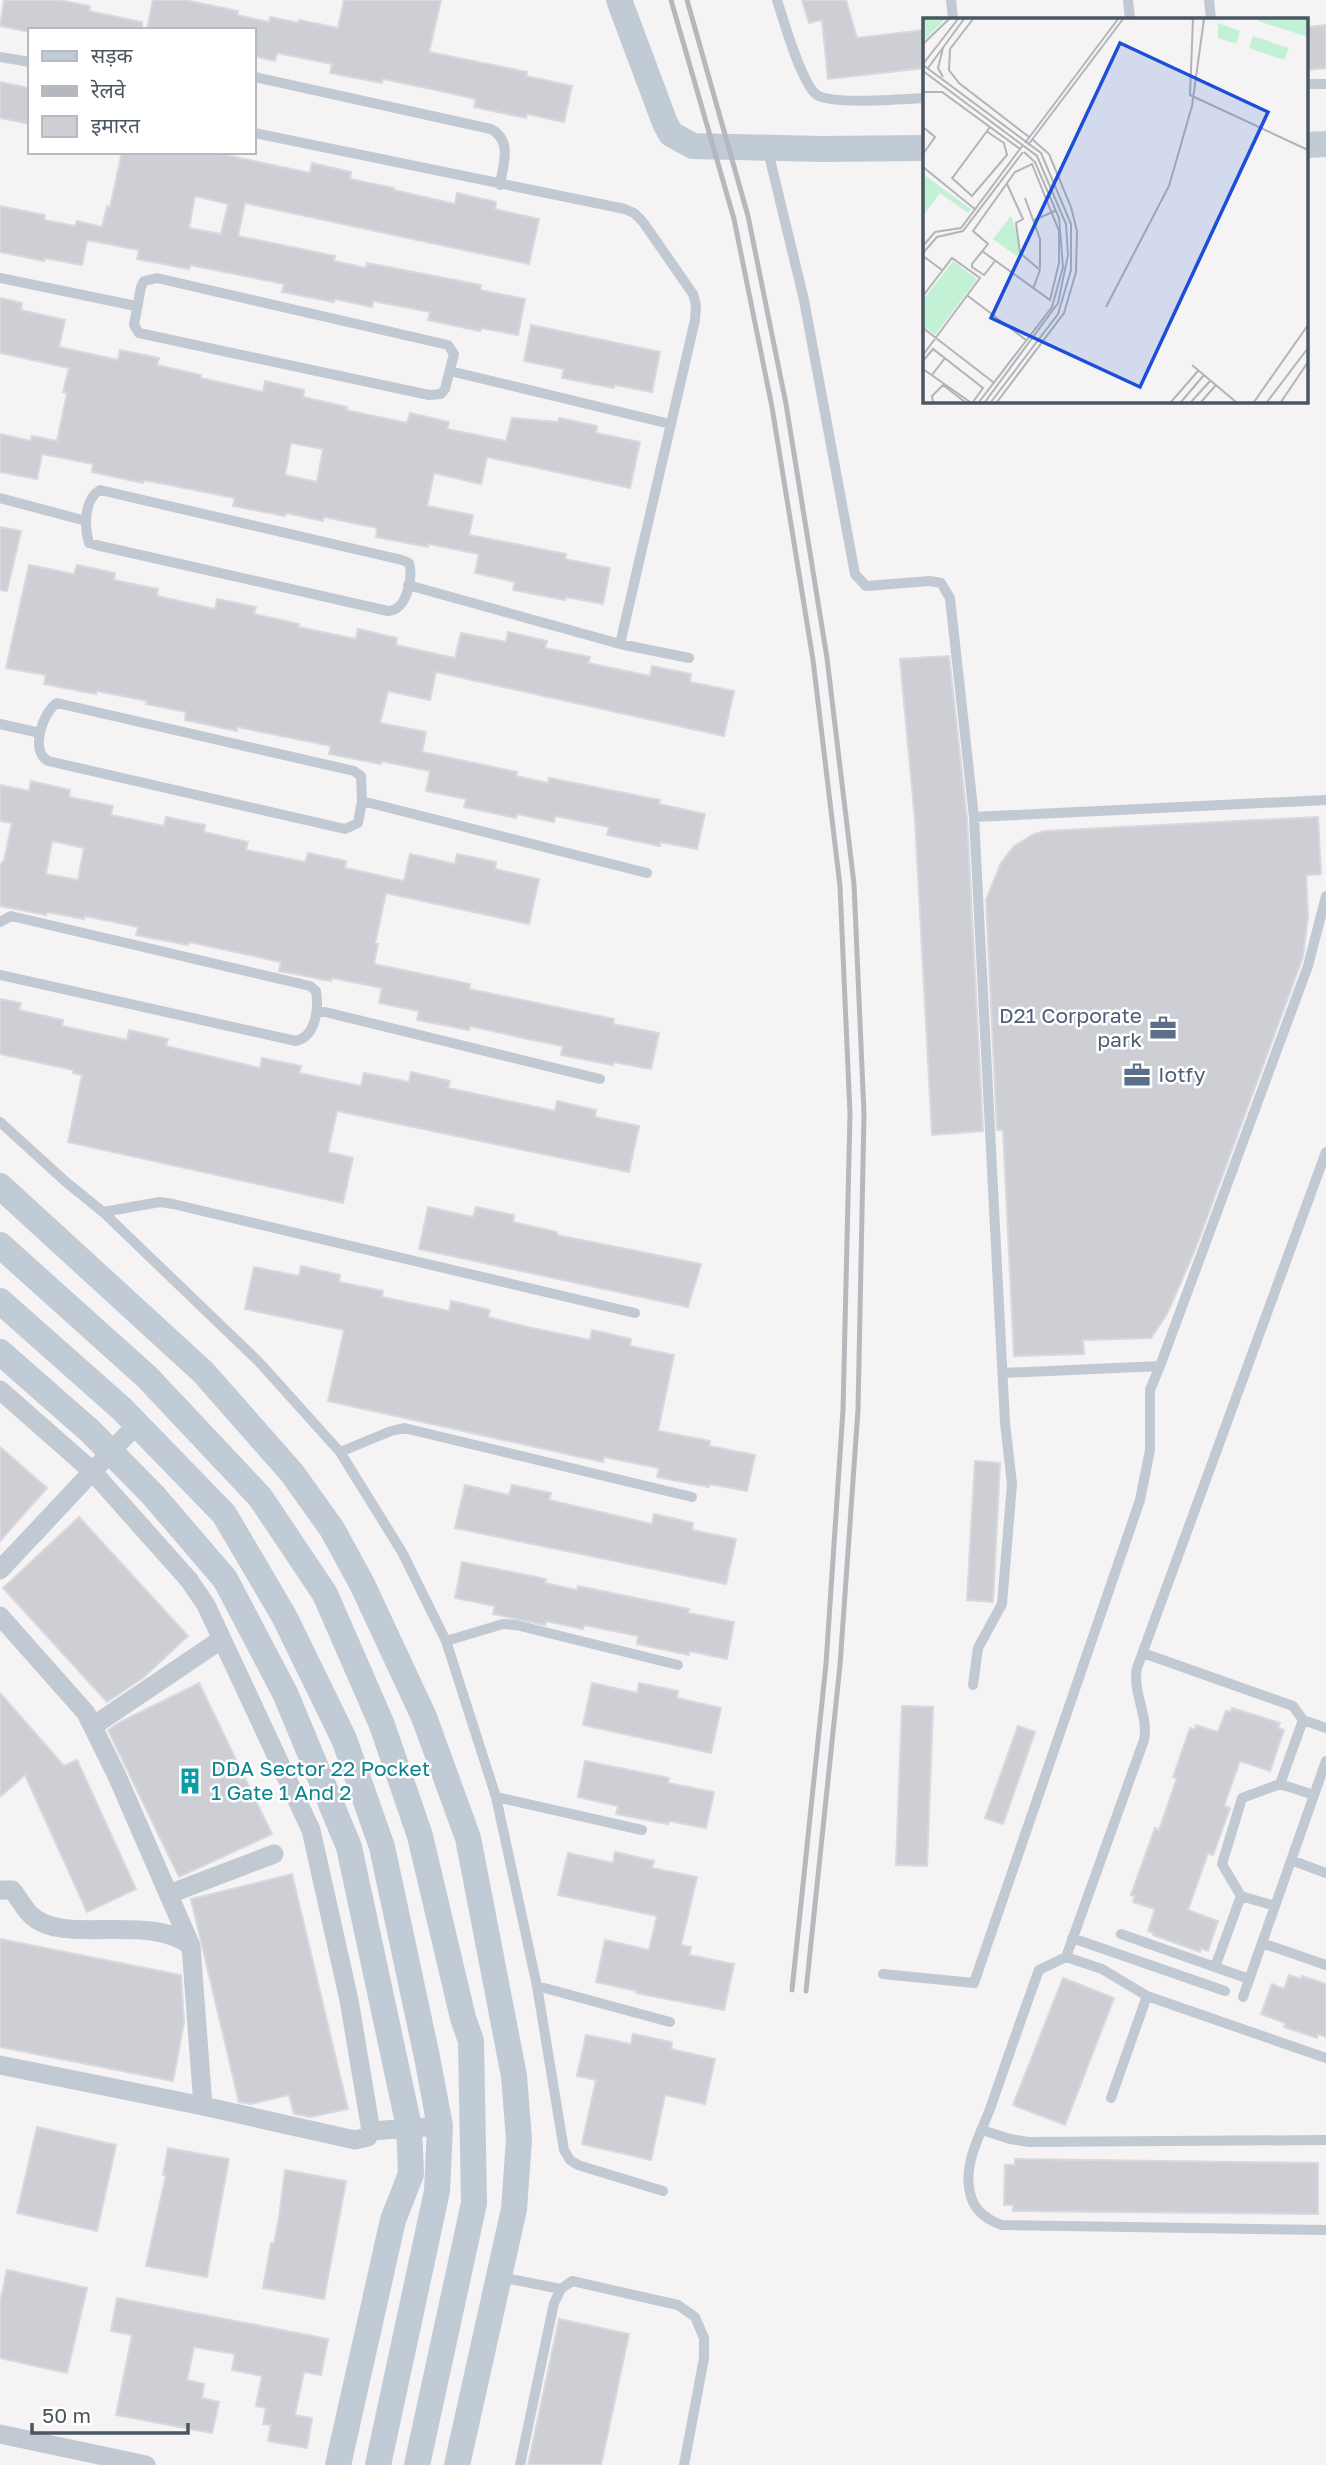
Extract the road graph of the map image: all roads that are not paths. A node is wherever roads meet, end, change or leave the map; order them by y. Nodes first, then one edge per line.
1 (618, 0) edge
2 (777, 0) edge
3 (951, 0) edge
4 (1128, 0) edge
5 (1209, 0) edge
6 (953, 18) edge
7 (1130, 18) edge
8 (1211, 18) edge
9 (0, 57) edge
10 (28, 62) edge
11 (256, 77) edge
12 (1326, 84) edge
13 (1308, 85) edge
14 (923, 98) edge
15 (256, 133) edge
16 (1308, 145) edge
17 (1326, 145) edge
18 (767, 147) junction
19 (923, 148) edge
20 (500, 185) junction
21 (0, 278) edge
22 (136, 306) junction
23 (450, 372) junction
24 (670, 424) junction
25 (0, 498) edge
26 (86, 521) junction
27 (408, 586) junction
28 (620, 644) junction
29 (689, 658) dead end
30 (0, 724) edge
31 (40, 733) junction
32 (1326, 800) edge
33 (362, 801) junction
34 (974, 817) junction
35 (648, 873) dead end
36 (1326, 895) edge
37 (0, 922) edge
38 (0, 975) edge
39 (317, 1010) junction
40 (600, 1079) dead end
41 (0, 1122) edge
42 (1326, 1152) edge
43 (0, 1186) edge
44 (103, 1212) junction
45 (0, 1245) edge
46 (0, 1301) edge
47 (635, 1313) dead end
48 (0, 1352) edge
49 (1160, 1366) junction
50 (1003, 1373) junction
51 (0, 1390) edge
52 (137, 1424) junction
53 (110, 1451) junction
54 (340, 1452) junction
55 (92, 1471) junction
56 (692, 1497) dead end
57 (0, 1570) edge
58 (0, 1616) edge
59 (222, 1639) junction
60 (446, 1641) junction
61 (1143, 1653) junction
62 (678, 1665) dead end
63 (973, 1685) dead end
64 (1303, 1720) junction
65 (93, 1726) junction
66 (1326, 1728) edge
67 (1326, 1764) edge
68 (1280, 1784) junction
69 (1314, 1795) junction
70 (496, 1797) junction
71 (642, 1830) dead end
72 (274, 1853) dead end
73 (1291, 1860) junction
74 (1326, 1872) edge
75 (0, 1890) edge
76 (169, 1894) junction
77 (1241, 1896) junction
78 (1275, 1906) junction
79 (1121, 1934) dead end
80 (1072, 1938) junction
81 (1262, 1943) junction
82 (191, 1946) junction
83 (1066, 1956) junction
84 (1326, 1965) edge
85 (1215, 1967) junction
86 (883, 1974) dead end
87 (1249, 1979) junction
88 (537, 1986) junction
89 (1225, 1991) dead end
90 (1147, 1996) junction
91 (1243, 1997) dead end
92 (670, 2022) dead end
93 (509, 2050) junction
94 (471, 2056) junction
95 (1326, 2058) edge
96 (0, 2065) edge
97 (1111, 2098) dead end
98 (204, 2106) junction
99 (440, 2126) junction
100 (409, 2127) junction
101 (982, 2130) junction
102 (370, 2132) junction
103 (1326, 2140) edge
104 (663, 2190) dead end
105 (1326, 2230) edge
106 (499, 2276) junction
107 (561, 2289) junction
108 (0, 2434) edge
109 (146, 2465) edge
110 (338, 2465) edge
111 (378, 2465) edge
112 (417, 2465) edge
113 (457, 2465) edge
114 (520, 2465) edge
115 (684, 2465) edge

1 - 18 street
2 - 14 lane
3 - 6 lane
4 - 7 lane
5 - 8 lane
9 - 10 lane
11 - 20 lane
12 - 13 lane
15 - 20 lane
16 - 17 street
18 - 19 street
18 - 34 lane
20 - 24 lane
21 - 22 lane
22 - 23 lane
22 - 23 lane
23 - 24 lane
24 - 28 lane
25 - 26 lane
26 - 27 lane
26 - 27 lane
27 - 28 lane
28 - 29 lane
30 - 31 lane
31 - 33 lane
31 - 33 lane
32 - 34 lane
33 - 35 lane
34 - 50 lane
36 - 49 lane
37 - 39 lane
38 - 39 lane
39 - 40 lane
41 - 44 lane
42 - 61 lane
43 - 93 street
44 - 47 lane
44 - 54 lane
45 - 94 street
46 - 52 street
48 - 53 street
49 - 50 lane
49 - 86 lane
50 - 63 lane
51 - 55 street
52 - 53 street
52 - 99 street
53 - 55 street
53 - 100 street
54 - 56 lane
54 - 60 lane
55 - 57 street
55 - 59 street
58 - 65 street
59 - 65 street
59 - 102 street
60 - 62 lane
60 - 70 lane
61 - 64 lane
61 - 80 lane
64 - 66 lane
64 - 68 lane
65 - 76 street
67 - 69 lane
68 - 69 lane
68 - 77 lane
69 - 73 lane
70 - 71 lane
70 - 88 lane
72 - 76 street
73 - 74 lane
73 - 78 lane
75 - 82 street
76 - 82 street
77 - 78 lane
77 - 85 lane
78 - 81 lane
79 - 85 lane
80 - 83 lane
80 - 89 lane
81 - 84 lane
81 - 87 lane
82 - 98 street
83 - 90 lane
83 - 101 lane
85 - 87 lane
87 - 91 lane
88 - 92 lane
88 - 104 lane
90 - 95 lane
90 - 97 lane
93 - 94 street
93 - 106 street
94 - 112 street
96 - 98 street
98 - 102 street
99 - 100 street
99 - 111 street
100 - 102 street
100 - 110 street
101 - 103 lane
101 - 105 lane
106 - 107 lane
106 - 113 street
107 - 114 lane
107 - 115 lane
108 - 109 street

